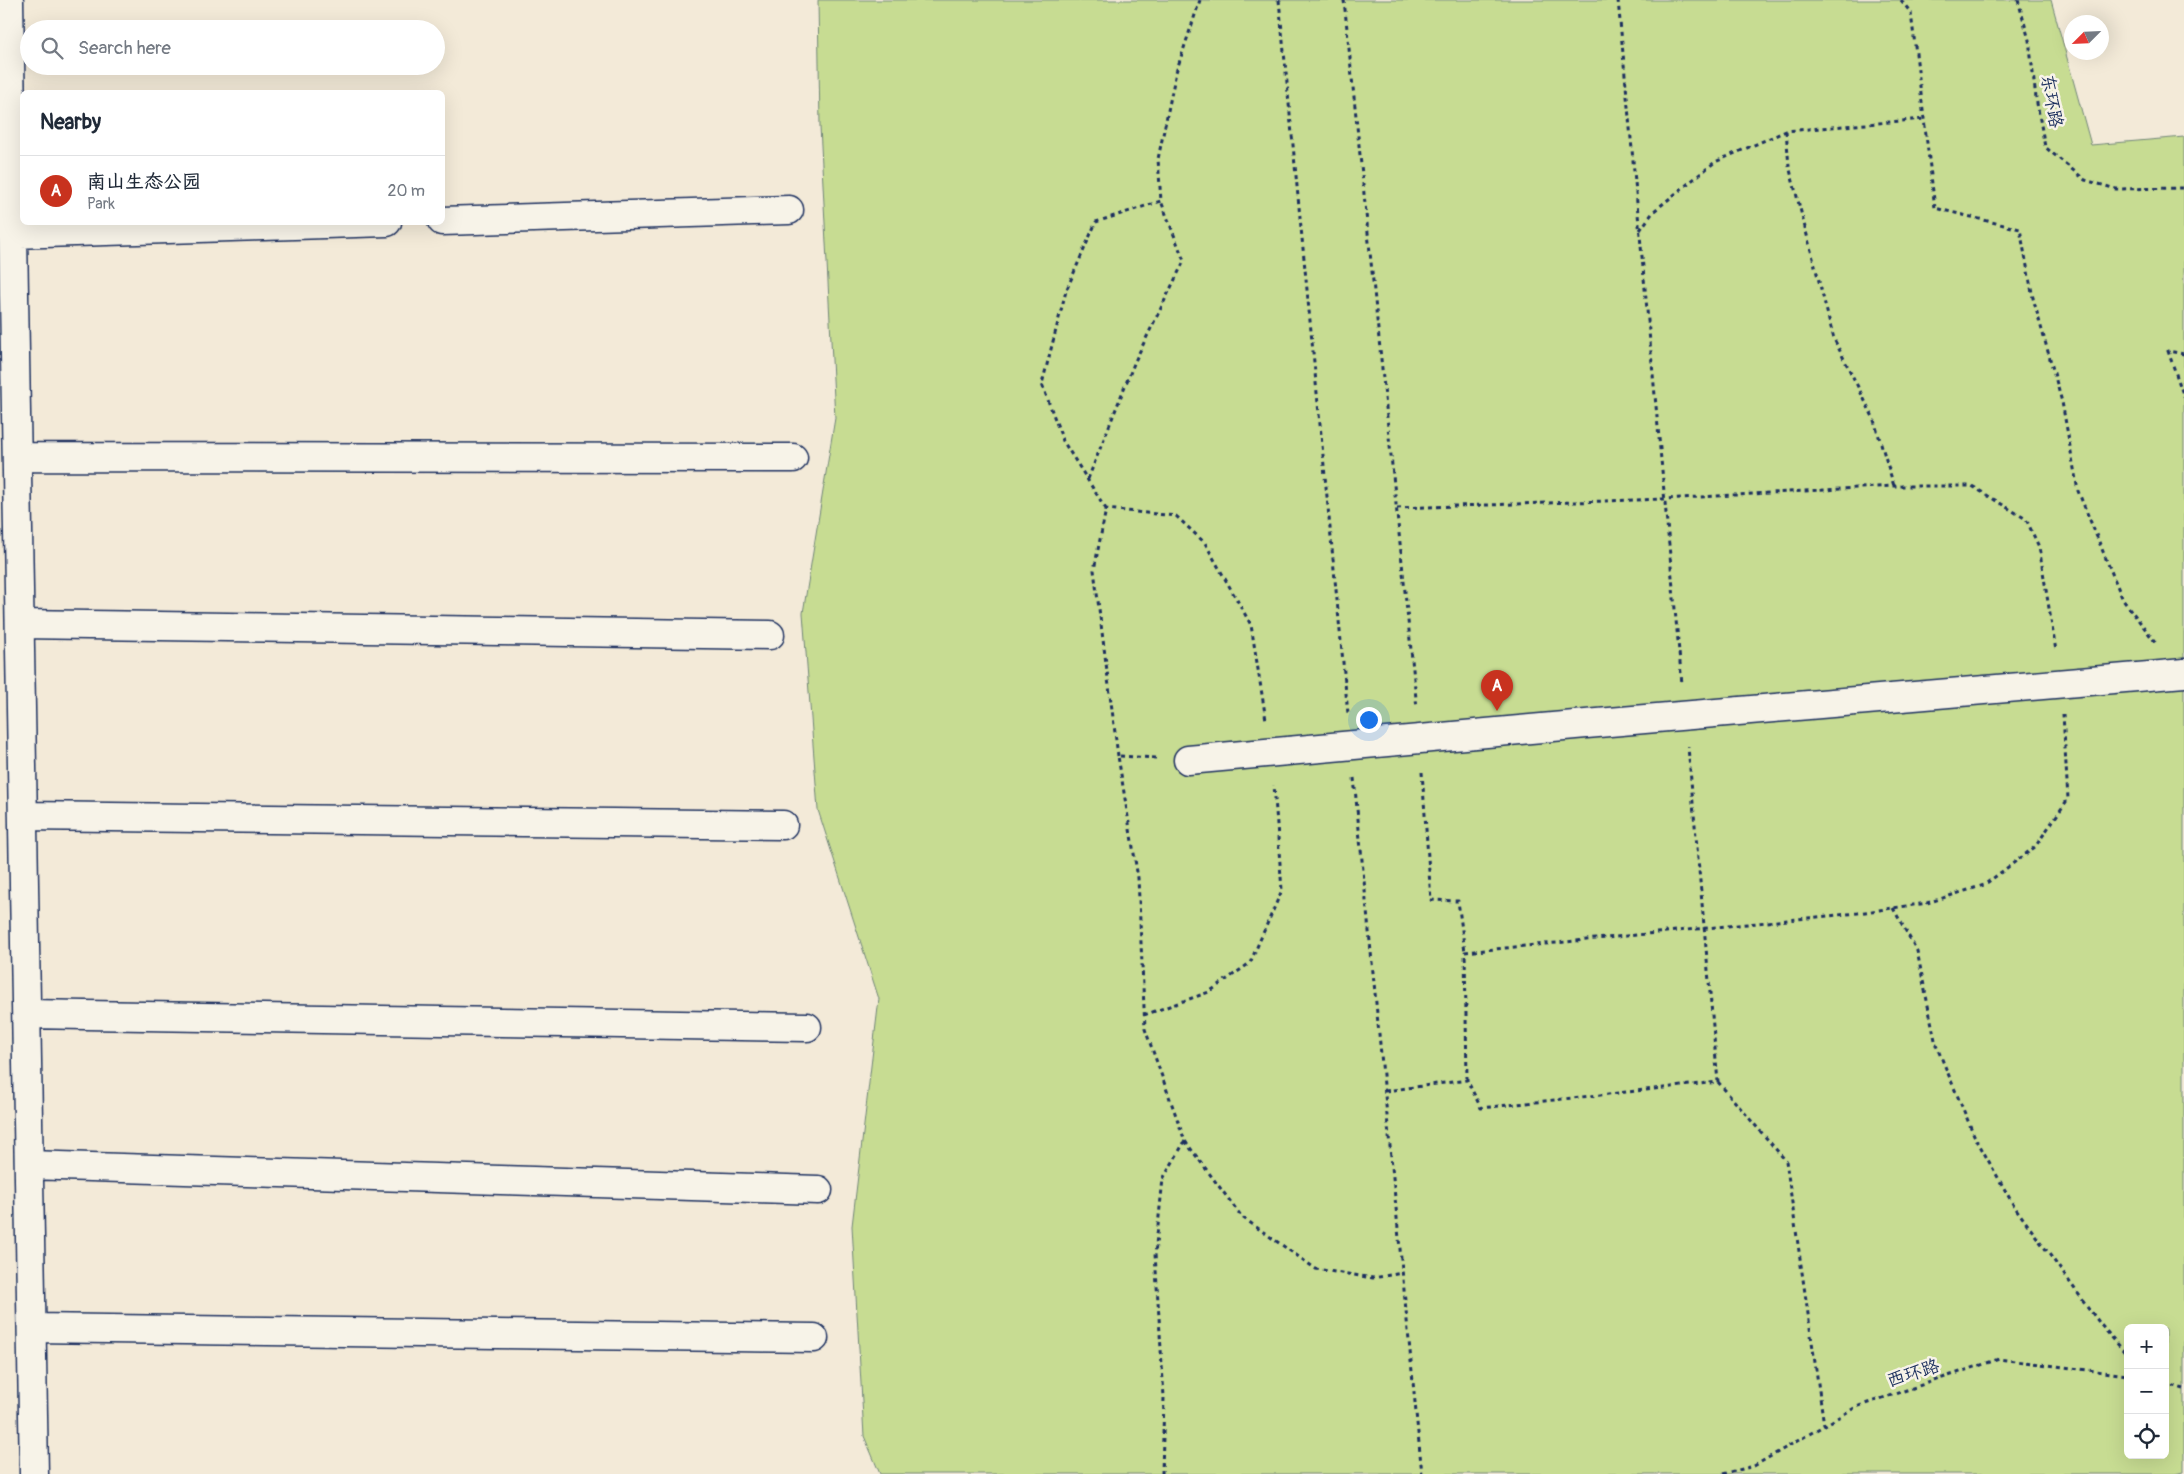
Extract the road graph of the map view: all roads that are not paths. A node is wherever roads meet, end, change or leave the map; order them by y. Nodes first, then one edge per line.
1 (9, 0) edge
2 (789, 210) dead end
3 (445, 221) edge
4 (294, 225) edge
5 (13, 234) junction
6 (17, 457) junction
7 (793, 458) dead end
8 (20, 624) junction
9 (770, 635) dead end
10 (2181, 674) edge
11 (1188, 760) road end
12 (23, 816) junction
13 (783, 825) dead end
14 (27, 1014) junction
15 (807, 1027) dead end
16 (29, 1165) junction
17 (818, 1190) dead end
18 (32, 1328) junction
19 (814, 1338) dead end
20 (34, 1474) edge

1 - 5 street
2 - 3 street
4 - 5 street
5 - 6 street
6 - 7 street
6 - 8 street
8 - 9 street
8 - 12 street
10 - 11 street
12 - 13 street
12 - 14 street
14 - 15 street
14 - 16 street
16 - 17 street
16 - 18 street
18 - 19 street
18 - 20 street

